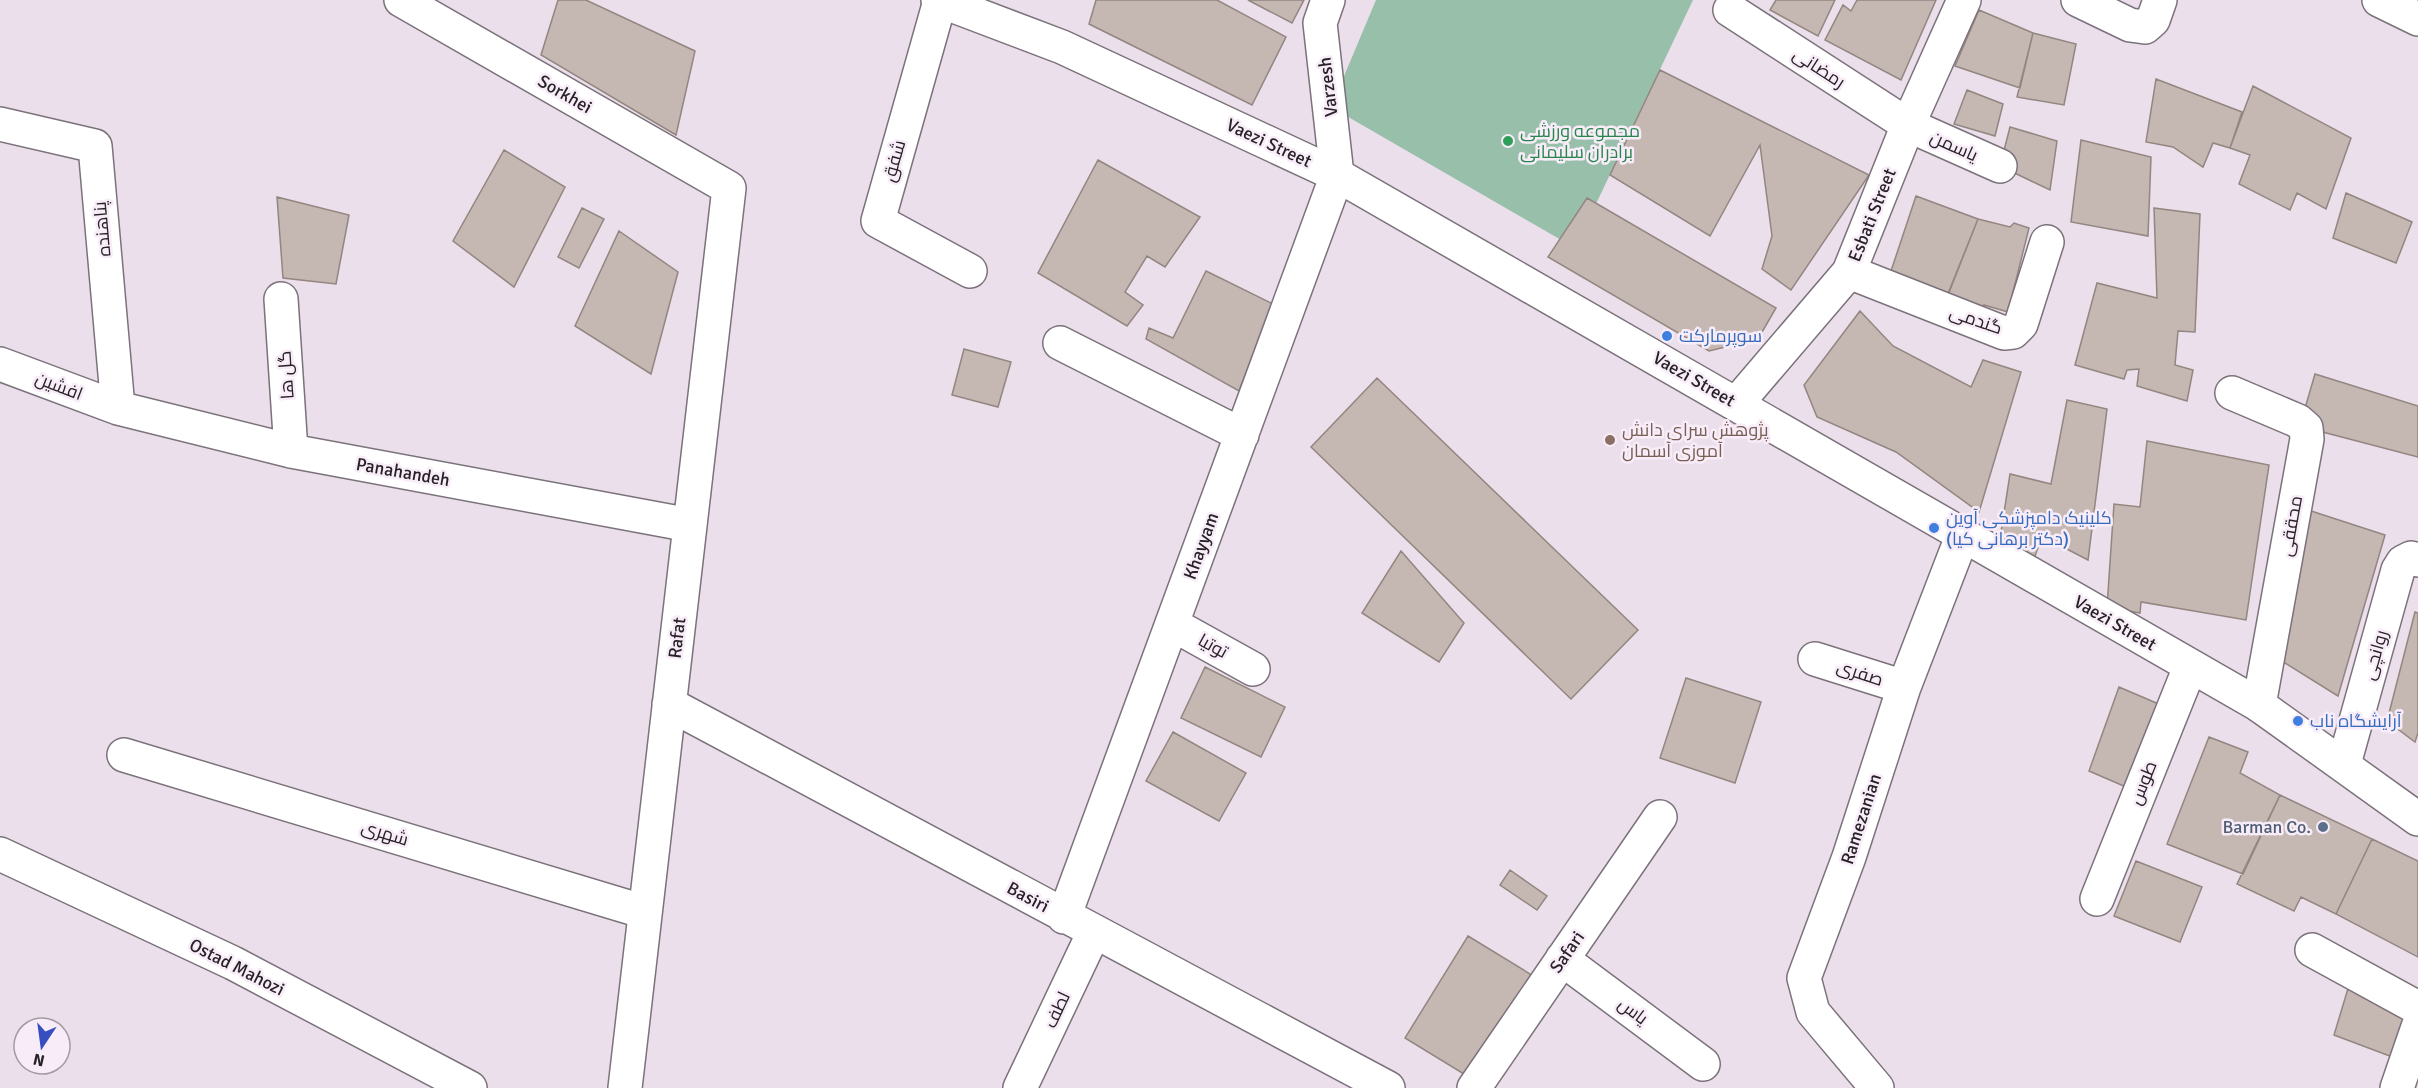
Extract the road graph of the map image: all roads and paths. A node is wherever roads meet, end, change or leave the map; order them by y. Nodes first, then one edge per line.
1 (400, 0) edge
2 (939, 0) edge
3 (1328, 0) edge
4 (1964, 0) edge
5 (2078, 0) edge
6 (2160, 0) edge
7 (2379, 0) edge
8 (1730, 10) dead end
9 (2418, 20) edge
10 (0, 124) edge
11 (1908, 125) junction
12 (2000, 166) dead end
13 (1337, 175) junction
14 (729, 188) joint
15 (2047, 242) dead end
16 (970, 271) dead end
17 (1849, 272) junction
18 (281, 299) dead end
19 (1060, 343) dead end
20 (0, 364) edge
21 (2232, 393) dead end
22 (1737, 403) junction
23 (118, 408) junction
24 (1242, 435) junction
25 (291, 451) junction
26 (690, 525) junction
27 (1963, 534) junction
28 (2418, 560) edge
29 (1172, 624) junction
30 (1815, 659) dead end
31 (2190, 667) junction
32 (1253, 669) dead end
33 (1904, 687) junction
34 (669, 704) junction
35 (2259, 705) junction
36 (124, 755) dead end
37 (2344, 764) junction
38 (1660, 817) dead end
39 (2418, 819) edge
40 (0, 854) edge
41 (2097, 900) dead end
42 (645, 912) junction
43 (1064, 917) junction
44 (1094, 932) junction
45 (2312, 950) dead end
46 (1562, 959) junction
47 (2418, 1008) edge
48 (2418, 1027) edge
49 (1703, 1064) dead end
50 (470, 1088) edge
51 (625, 1088) edge
52 (1020, 1088) edge
53 (1388, 1088) edge
54 (1474, 1088) edge
55 (1877, 1088) edge
56 (2397, 1088) edge

1 - 14 street, Sorkhei
2 - 13 street, Vaezi Street
2 - 16 street, شفق
3 - 13 street, Varzesh
4 - 11 street, Esbati Street
5 - 6 street
7 - 9 street
8 - 11 street, رمضانی
10 - 23 street, پناهنده
11 - 12 street, یاسمن
11 - 17 street, Esbati Street
13 - 22 street, Vaezi Street
13 - 24 street, Khayyam
14 - 26 street, Rafat
15 - 17 street, گندمی
17 - 22 street, Esbati Street
18 - 25 street, گل ها
19 - 24 street
20 - 23 street, افشین
21 - 35 street, محققی
22 - 27 street, Vaezi Street
23 - 25 street, Panahandeh
24 - 29 street, Khayyam
25 - 26 street, Panahandeh
26 - 34 street, Rafat
27 - 31 street, Vaezi Street
27 - 33 street, Ramezanian
28 - 37 street, روانچی
29 - 32 street, توتیا
29 - 43 street, Khayyam
30 - 33 street, صفری
31 - 35 street, Vaezi Street
31 - 41 street, طوس
33 - 55 street, Ramezanian
34 - 42 street, Rafat
34 - 43 street, Basiri
35 - 37 street, Vaezi Street
36 - 42 street, شهری
37 - 39 street, Vaezi Street
38 - 46 street, Safari
40 - 50 street, Ostad Mahozi
42 - 51 street, Rafat
43 - 44 street, Basiri
44 - 52 street, لطف
44 - 53 street, Basiri
45 - 47 street
46 - 49 street, یاس
46 - 54 street, Safari
48 - 56 street

